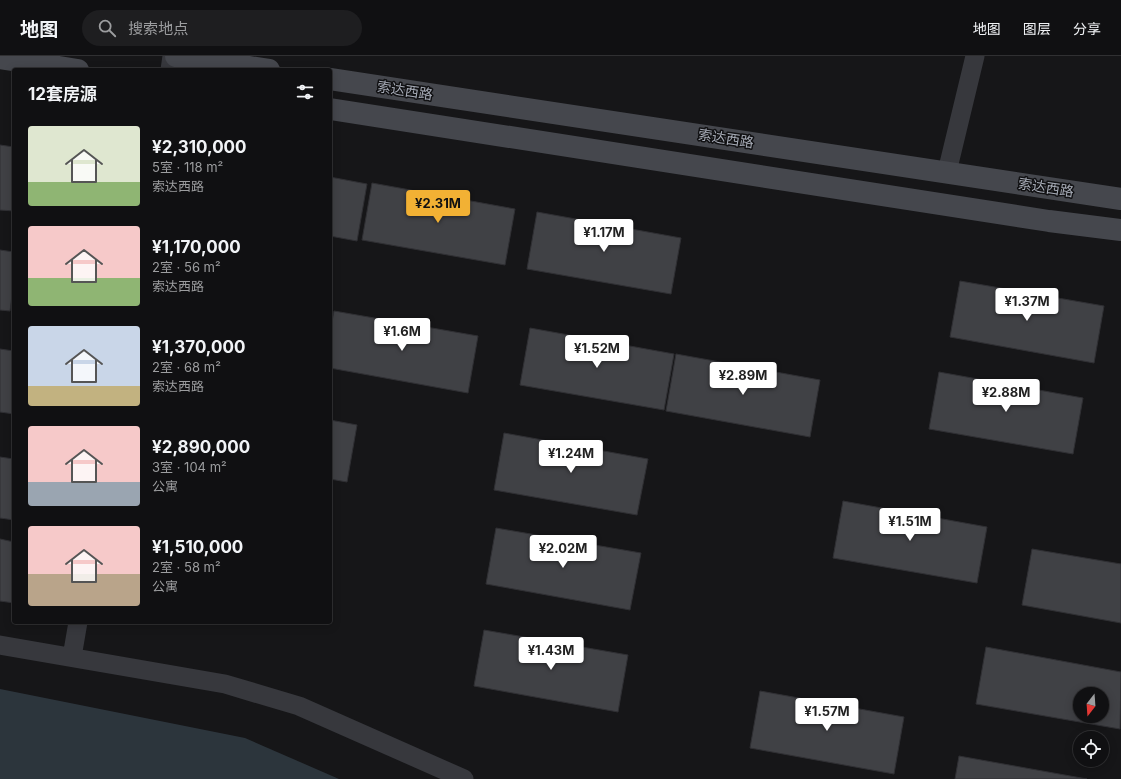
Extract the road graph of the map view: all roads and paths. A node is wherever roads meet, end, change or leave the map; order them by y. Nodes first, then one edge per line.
1 (172, 56) edge
2 (176, 56) edge
3 (975, 56) edge
4 (0, 58) edge
5 (65, 68) edge
6 (170, 68) edge
7 (256, 68) edge
8 (332, 79) edge
9 (332, 109) edge
10 (947, 172) junction
11 (1121, 199) edge
12 (1121, 230) edge
13 (78, 624) edge
14 (0, 645) edge
15 (72, 657) junction
16 (464, 779) edge

1 - 6 street
2 - 7 main road
3 - 10 street
4 - 5 main road
8 - 10 main road, 索达西路
9 - 12 main road
10 - 11 main road, 索达西路
13 - 15 street
14 - 15 street
15 - 16 street

